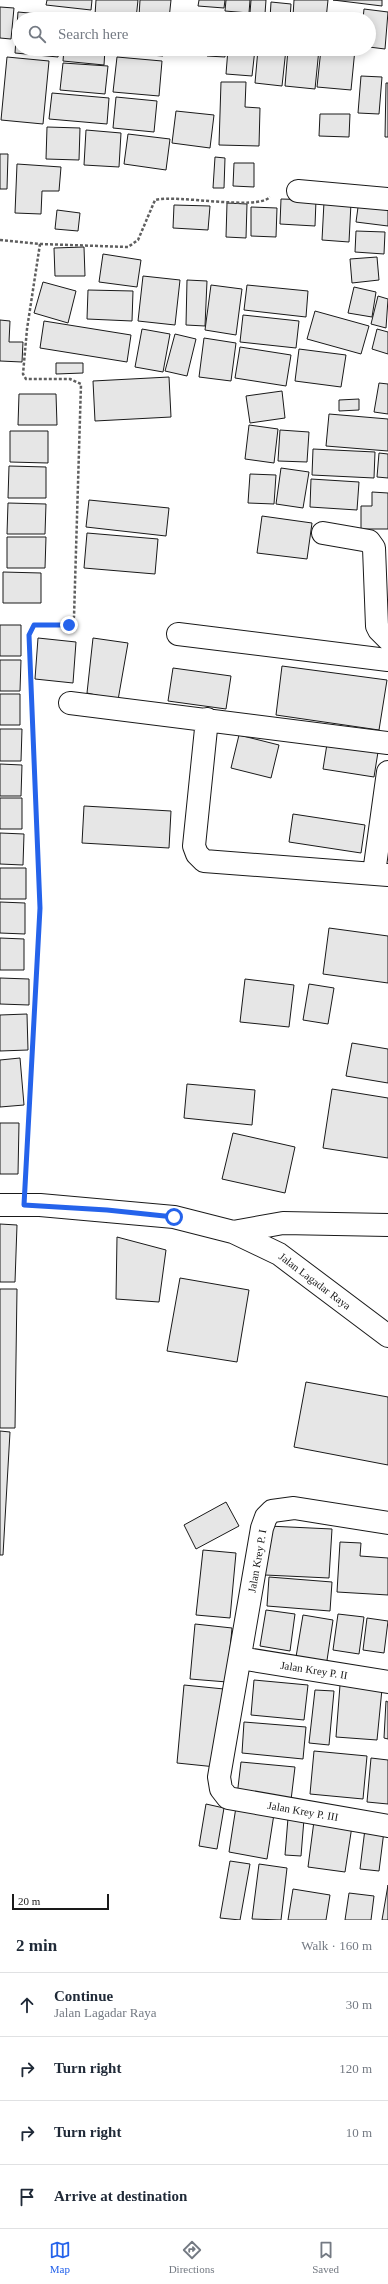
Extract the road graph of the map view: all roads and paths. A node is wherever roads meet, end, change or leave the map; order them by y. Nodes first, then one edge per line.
1 (298, 191) joint
2 (388, 199) edge
3 (0, 240) edge
4 (40, 244) junction
5 (323, 533) dead end
6 (178, 634) dead end
7 (388, 639) edge
8 (388, 660) edge
9 (70, 703) dead end
10 (207, 719) junction
11 (388, 742) edge
12 (388, 772) edge
13 (381, 874) edge
14 (0, 1205) edge
15 (24, 1205) junction
16 (388, 1224) edge
17 (232, 1232) junction
18 (388, 1336) edge
19 (388, 1523) edge
20 (240, 1658) junction
21 (388, 1682) edge
22 (388, 1826) edge

1 - 2 street
1 - 4 path
3 - 4 path
4 - 15 path
5 - 7 street
6 - 8 street
9 - 10 street
10 - 11 street
10 - 13 street
12 - 13 street
14 - 15 street, Jalan Lagadar Raya
15 - 17 street, Jalan Lagadar Raya
16 - 17 street
17 - 18 street, Jalan Lagadar Raya
19 - 20 street, Jalan Krey P. I
20 - 21 street, Jalan Krey P. II
20 - 22 street, Jalan Krey P. III

